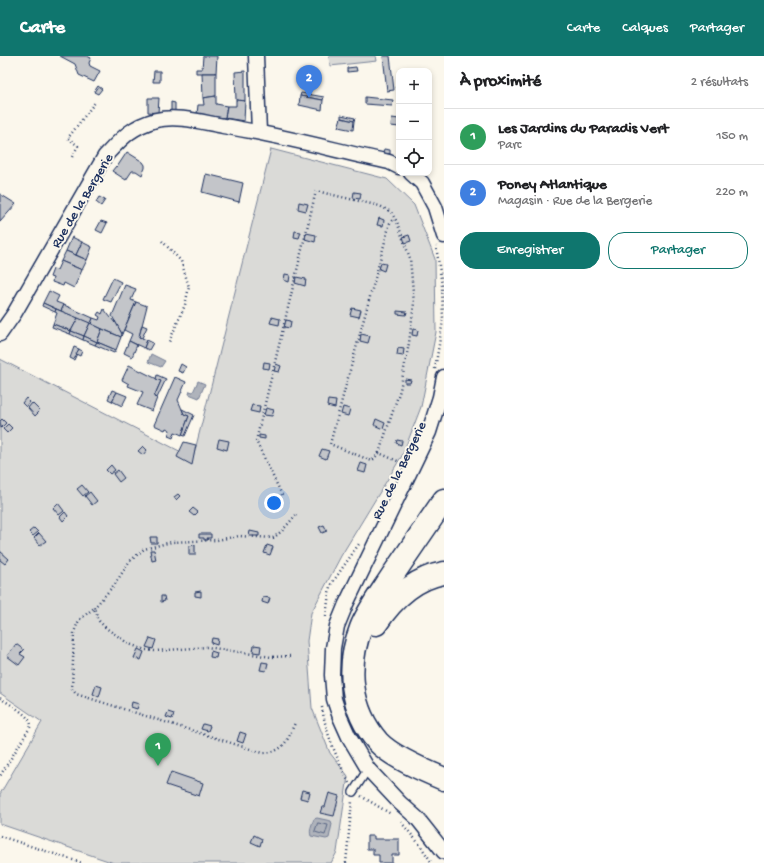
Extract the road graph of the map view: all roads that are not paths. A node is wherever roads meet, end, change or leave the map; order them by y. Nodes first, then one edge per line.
1 (256, 56) edge
2 (259, 132) junction
3 (396, 166) edge
4 (414, 176) edge
5 (439, 238) edge
6 (0, 334) edge
7 (439, 374) edge
8 (444, 500) edge
9 (444, 573) edge
10 (444, 768) edge
11 (368, 769) junction
12 (444, 779) edge
13 (353, 792) road end
14 (444, 852) edge

1 - 2 street
2 - 3 street, Rue de la Bergerie
2 - 6 street, Rue de la Bergerie
4 - 5 street
7 - 11 street, Rue de la Bergerie
8 - 12 highway
9 - 10 highway
11 - 13 lane
11 - 14 street, Rue de la Bergerie

